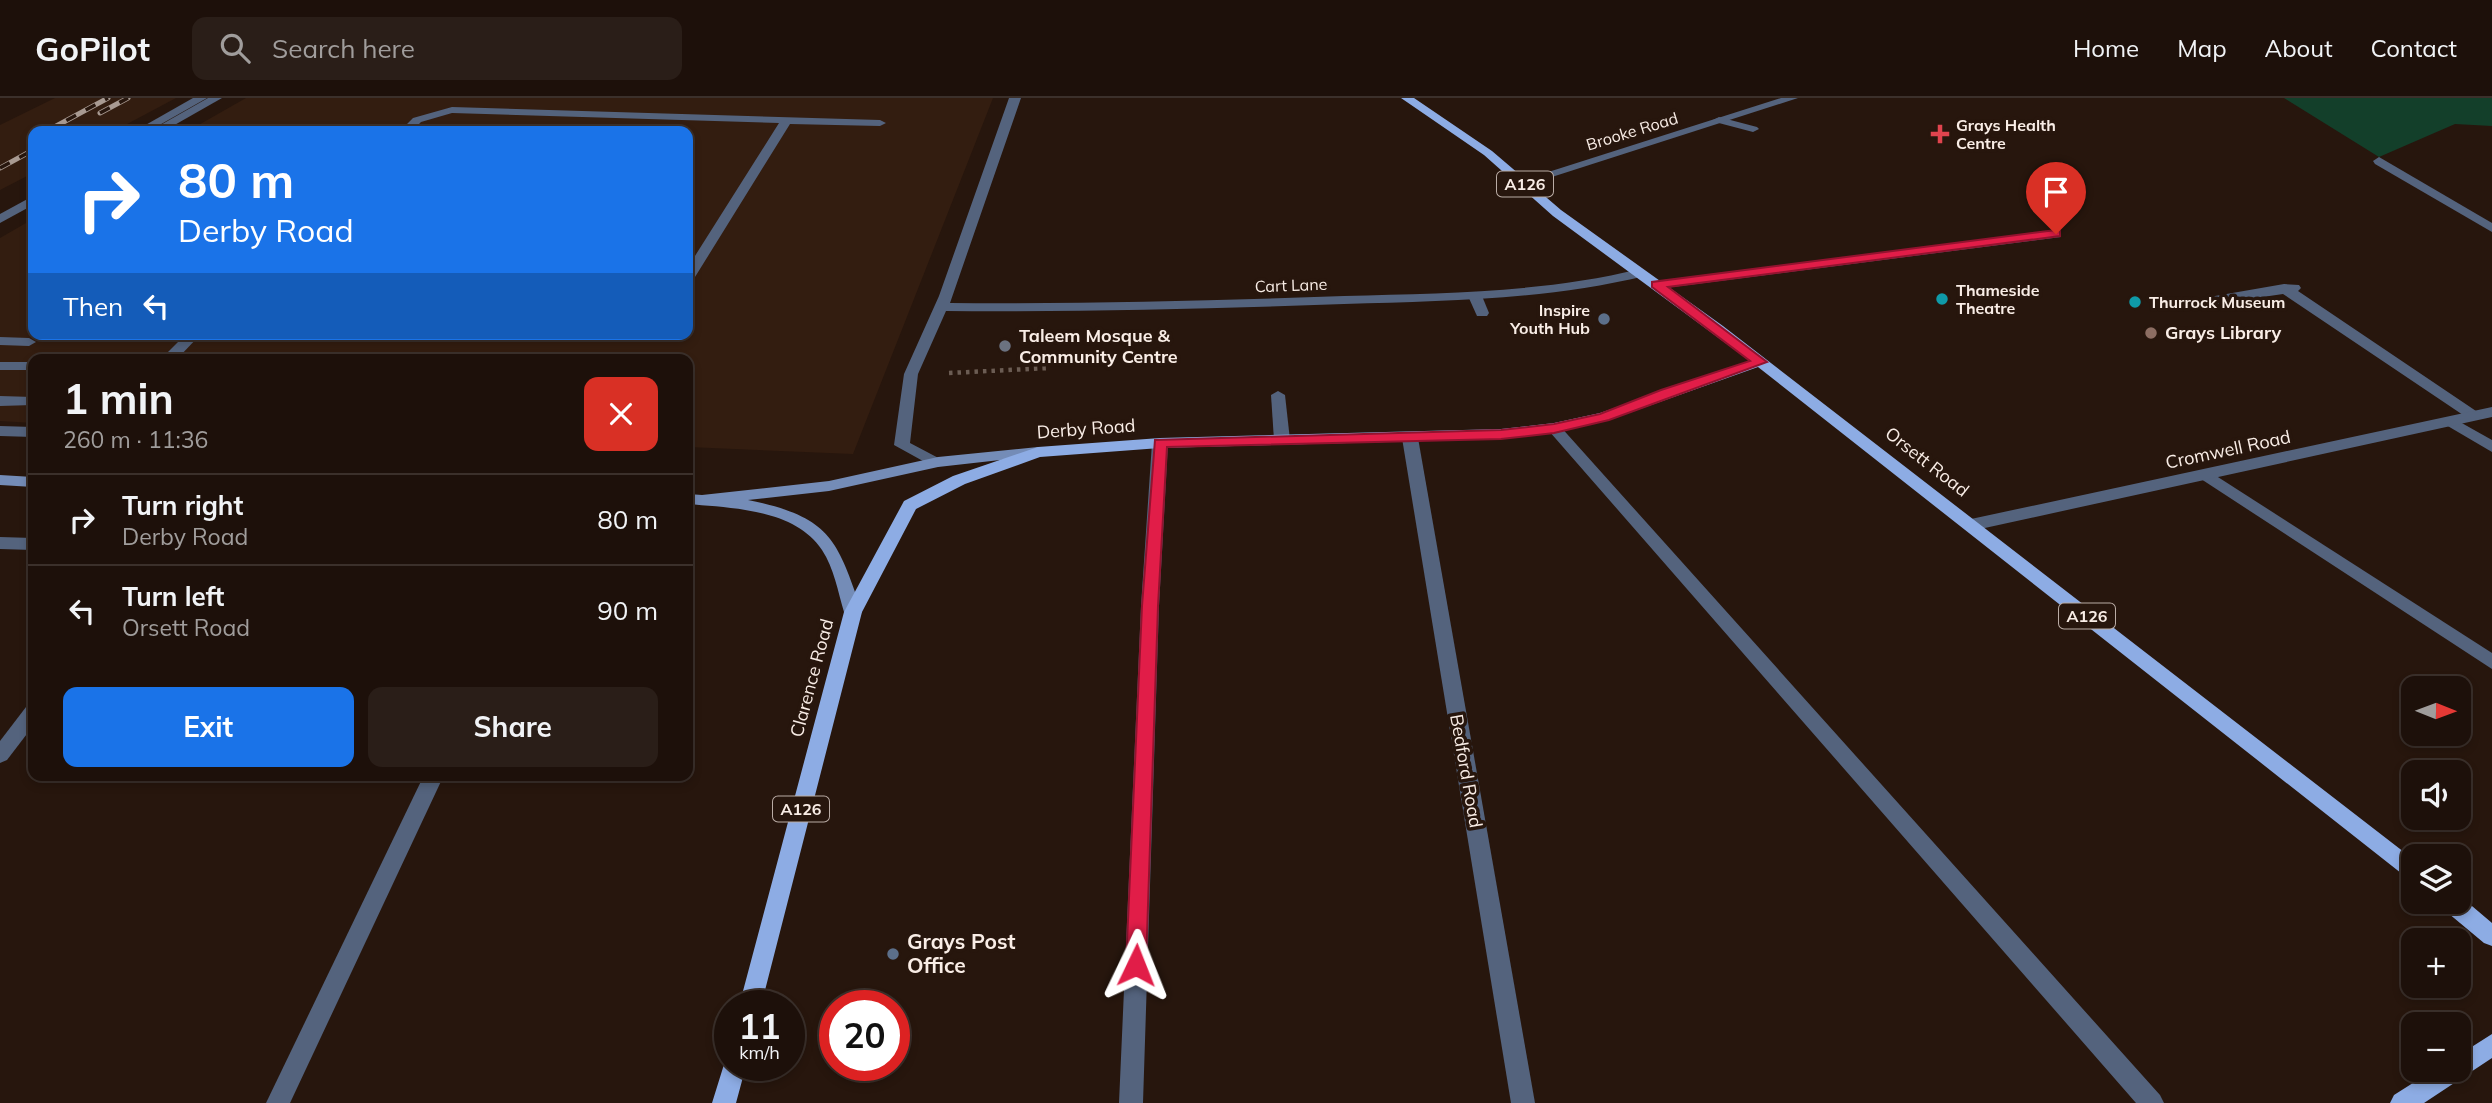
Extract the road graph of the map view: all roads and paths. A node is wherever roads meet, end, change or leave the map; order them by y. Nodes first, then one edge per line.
1 (201, 98) edge
2 (216, 98) edge
3 (1015, 98) edge
4 (1407, 98) edge
5 (1792, 98) edge
6 (1719, 120) junction
7 (786, 121) junction
8 (880, 123) dead end
9 (150, 126) edge
10 (165, 126) edge
11 (412, 126) edge
12 (1753, 129) dead end
13 (2379, 161) dead end
14 (1523, 182) junction
15 (28, 203) edge
16 (0, 219) edge
17 (2492, 228) edge
18 (2056, 234) dead end
19 (693, 269) edge
20 (1640, 274) junction
21 (1657, 285) junction
22 (1475, 296) junction
23 (2215, 300) dead end
24 (940, 307) junction
25 (1482, 313) dead end
26 (188, 340) edge
27 (0, 341) edge
28 (29, 342) dead end
29 (173, 354) edge
30 (1760, 362) junction
31 (0, 366) edge
32 (28, 366) edge
33 (1049, 368) dead end
34 (911, 374) junction
35 (1279, 395) dead end
36 (0, 401) edge
37 (28, 401) edge
38 (2492, 412) edge
39 (2474, 416) junction
40 (2451, 422) junction
41 (1554, 428) junction
42 (0, 431) edge
43 (28, 432) edge
44 (1410, 438) junction
45 (1282, 440) junction
46 (1160, 443) junction
47 (2492, 447) edge
48 (1038, 452) junction
49 (938, 462) junction
50 (2207, 475) junction
51 (0, 480) edge
52 (28, 482) edge
53 (695, 499) edge
54 (1971, 524) junction
55 (0, 544) edge
56 (28, 544) edge
57 (853, 612) junction
58 (2492, 662) edge
59 (28, 719) edge
60 (0, 755) edge
61 (432, 781) edge
62 (2401, 862) edge
63 (2466, 914) edge
64 (2492, 936) edge
65 (754, 990) edge
66 (2492, 1045) edge
67 (2471, 1059) edge
68 (730, 1081) edge
69 (2436, 1082) edge
70 (278, 1103) edge
71 (724, 1103) edge
72 (1131, 1103) edge
73 (1523, 1103) edge
74 (2152, 1103) edge
75 (2402, 1103) edge

1 - 9 street
2 - 10 street
3 - 24 street
4 - 14 main road, Orsett Road / A126
5 - 6 street, Brooke Road
6 - 12 street
6 - 14 street, Brooke Road
7 - 8 street
7 - 11 street
7 - 19 street
13 - 17 street
14 - 20 main road, Orsett Road / A126
15 - 16 street
18 - 21 street
20 - 21 main road, Orsett Road / A126
20 - 22 street, Cart Lane
21 - 30 main road, Orsett Road / A126
22 - 24 street, Cart Lane
22 - 25 street
23 - 39 street
24 - 34 street
26 - 29 street
27 - 28 street
30 - 41 main road, Derby Road / A126
30 - 54 main road, Orsett Road / A126
31 - 32 street
33 - 34 path
34 - 49 street
35 - 45 street
36 - 37 street
38 - 39 street, Cromwell Road
39 - 40 street, Cromwell Road
40 - 47 street
40 - 50 street, Cromwell Road
41 - 44 main road, Derby Road / A126
41 - 74 street
42 - 43 street
44 - 45 main road, Derby Road / A126
44 - 73 street, Bedford Road
45 - 46 main road, Derby Road / A126
46 - 48 main road, Derby Road / A126
46 - 72 street
48 - 49 main road, Derby Road
48 - 57 main road, Clarence Road / A126
49 - 53 main road, Derby Road
50 - 54 street, Cromwell Road
50 - 58 street
51 - 52 main road
53 - 57 main road, Derby Road
54 - 62 main road, Orsett Road / A126
55 - 56 street
57 - 65 main road, Clarence Road / A126
59 - 60 street
61 - 70 street
63 - 64 main road
66 - 67 main road
68 - 71 main road
69 - 75 main road

